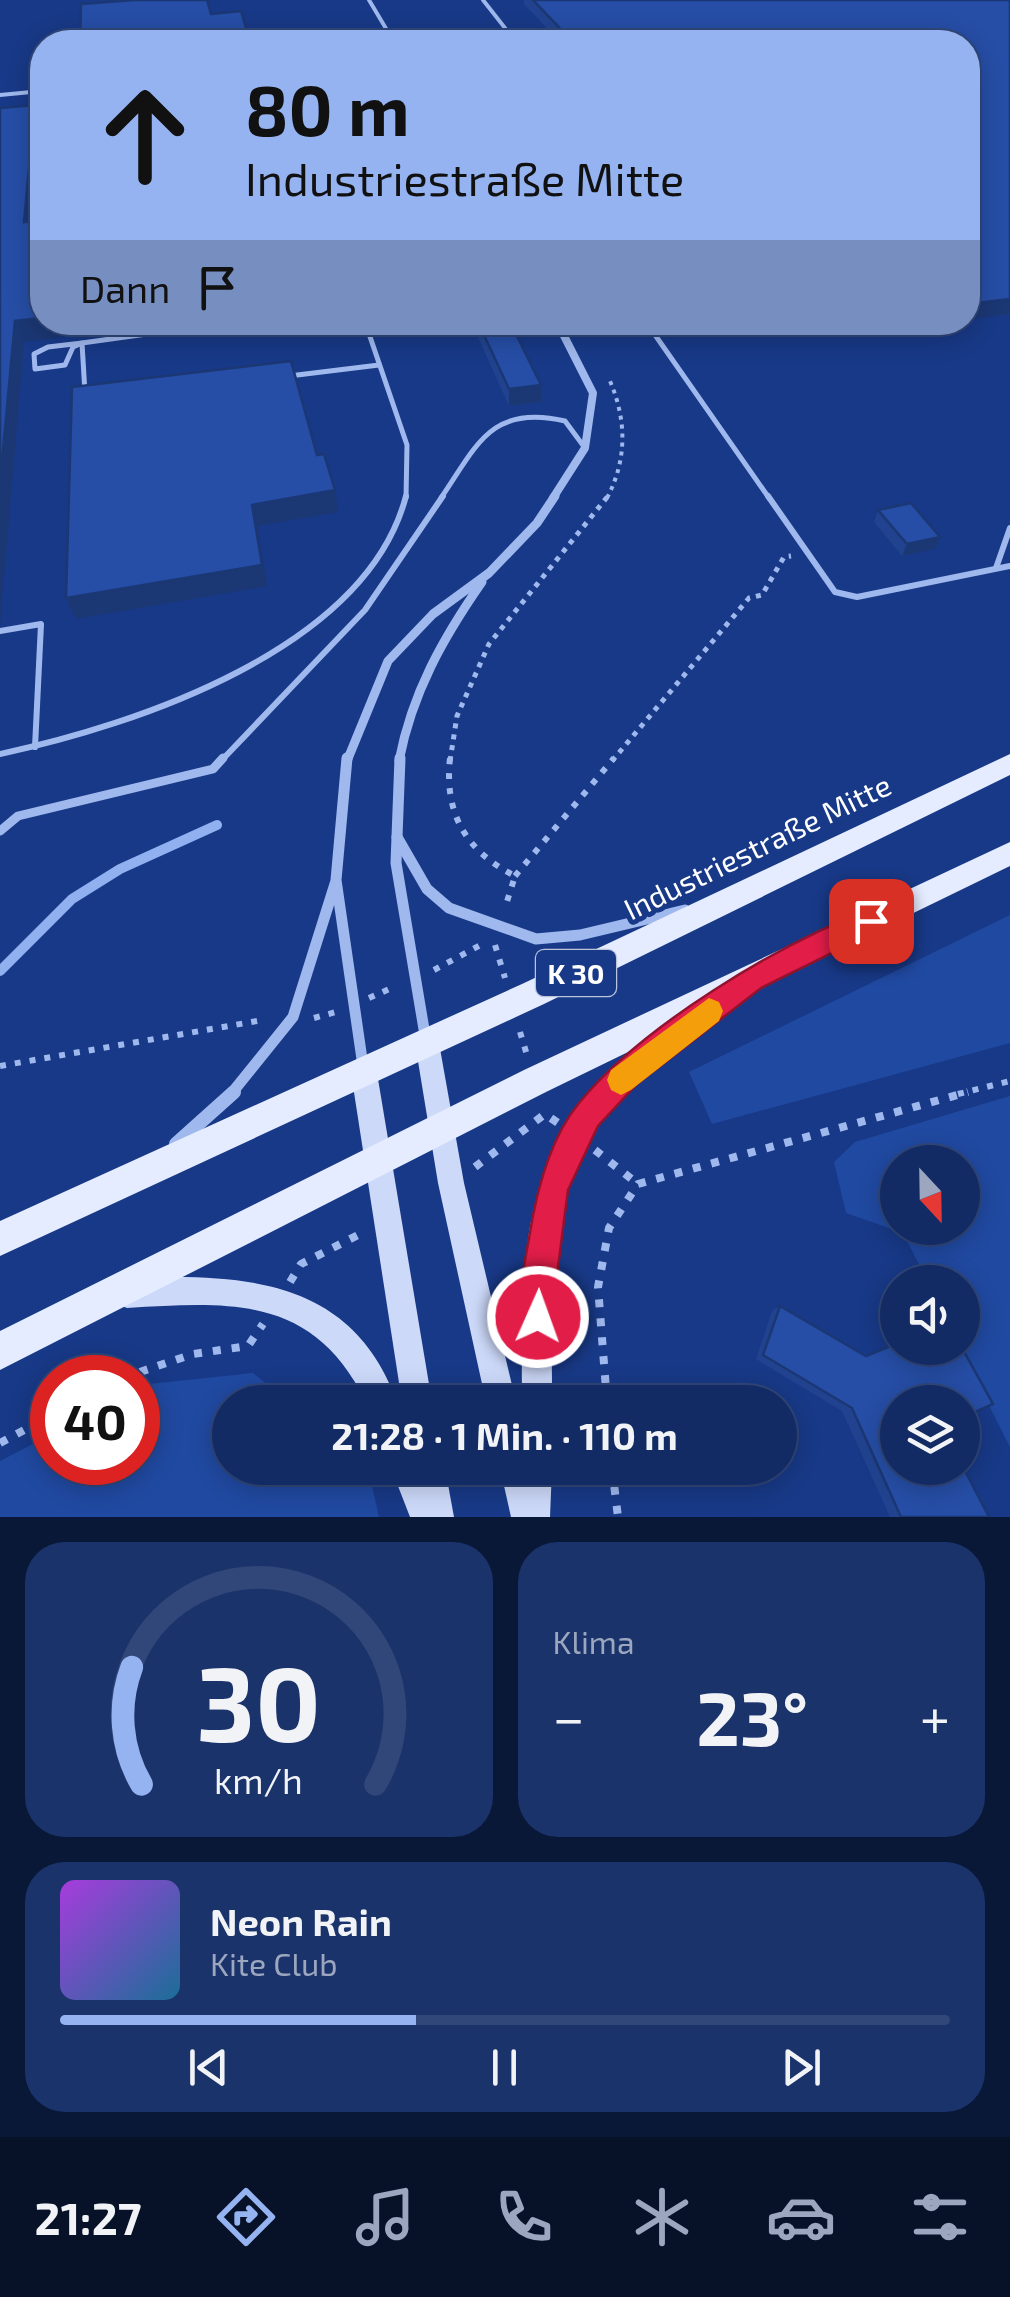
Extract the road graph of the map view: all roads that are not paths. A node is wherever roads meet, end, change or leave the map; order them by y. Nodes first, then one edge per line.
1 (369, 0) edge
2 (483, 0) edge
3 (387, 30) edge
4 (507, 30) edge
5 (30, 92) edge
6 (0, 95) edge
7 (134, 335) edge
8 (369, 335) edge
9 (564, 335) edge
10 (655, 335) edge
11 (82, 342) junction
12 (379, 365) junction
13 (274, 378) edge
14 (85, 402) edge
15 (585, 448) junction
16 (1010, 528) edge
17 (1010, 566) edge
18 (996, 568) junction
19 (488, 573) junction
20 (0, 631) edge
21 (35, 747) junction
22 (0, 754) edge
23 (1010, 764) edge
24 (0, 831) edge
25 (396, 834) junction
26 (1010, 853) edge
27 (336, 880) junction
28 (725, 901) junction
29 (752, 979) junction
30 (426, 1043) junction
31 (364, 1073) junction
32 (441, 1129) junction
33 (377, 1160) junction
34 (153, 1165) junction
35 (0, 1239) edge
36 (110, 1295) junction
37 (0, 1351) edge
38 (376, 1385) edge
39 (414, 1385) edge
40 (497, 1385) edge
41 (538, 1385) edge
42 (414, 1485) edge
43 (432, 1485) edge
44 (520, 1485) edge
45 (536, 1485) edge
46 (426, 1517) edge
47 (438, 1517) edge
48 (527, 1517) edge
49 (535, 1517) edge

1 - 3 street
2 - 4 lane
5 - 6 lane
7 - 11 lane
8 - 12 lane
9 - 15 street
10 - 18 lane
11 - 11 lane
11 - 14 lane
12 - 13 lane
12 - 21 lane
15 - 19 street
15 - 24 lane
16 - 18 lane
17 - 18 lane
19 - 25 street
19 - 27 street
20 - 21 lane
21 - 22 lane
23 - 28 main road, Industriestraße Mitte / K 30
25 - 28 street
25 - 30 street
26 - 29 main road, K 30
27 - 31 street
27 - 34 street
28 - 30 main road, Industriestraße Mitte / K 30
29 - 32 main road, K 30
29 - 41 street
30 - 31 main road, K 30
30 - 32 street
31 - 33 street
31 - 34 main road, K 30
32 - 33 main road, K 30
32 - 40 street
33 - 36 main road, K 30
33 - 39 street
34 - 35 main road, K 30
36 - 37 main road, K 30
36 - 38 street
42 - 46 street
43 - 47 street
44 - 48 street
45 - 49 street

